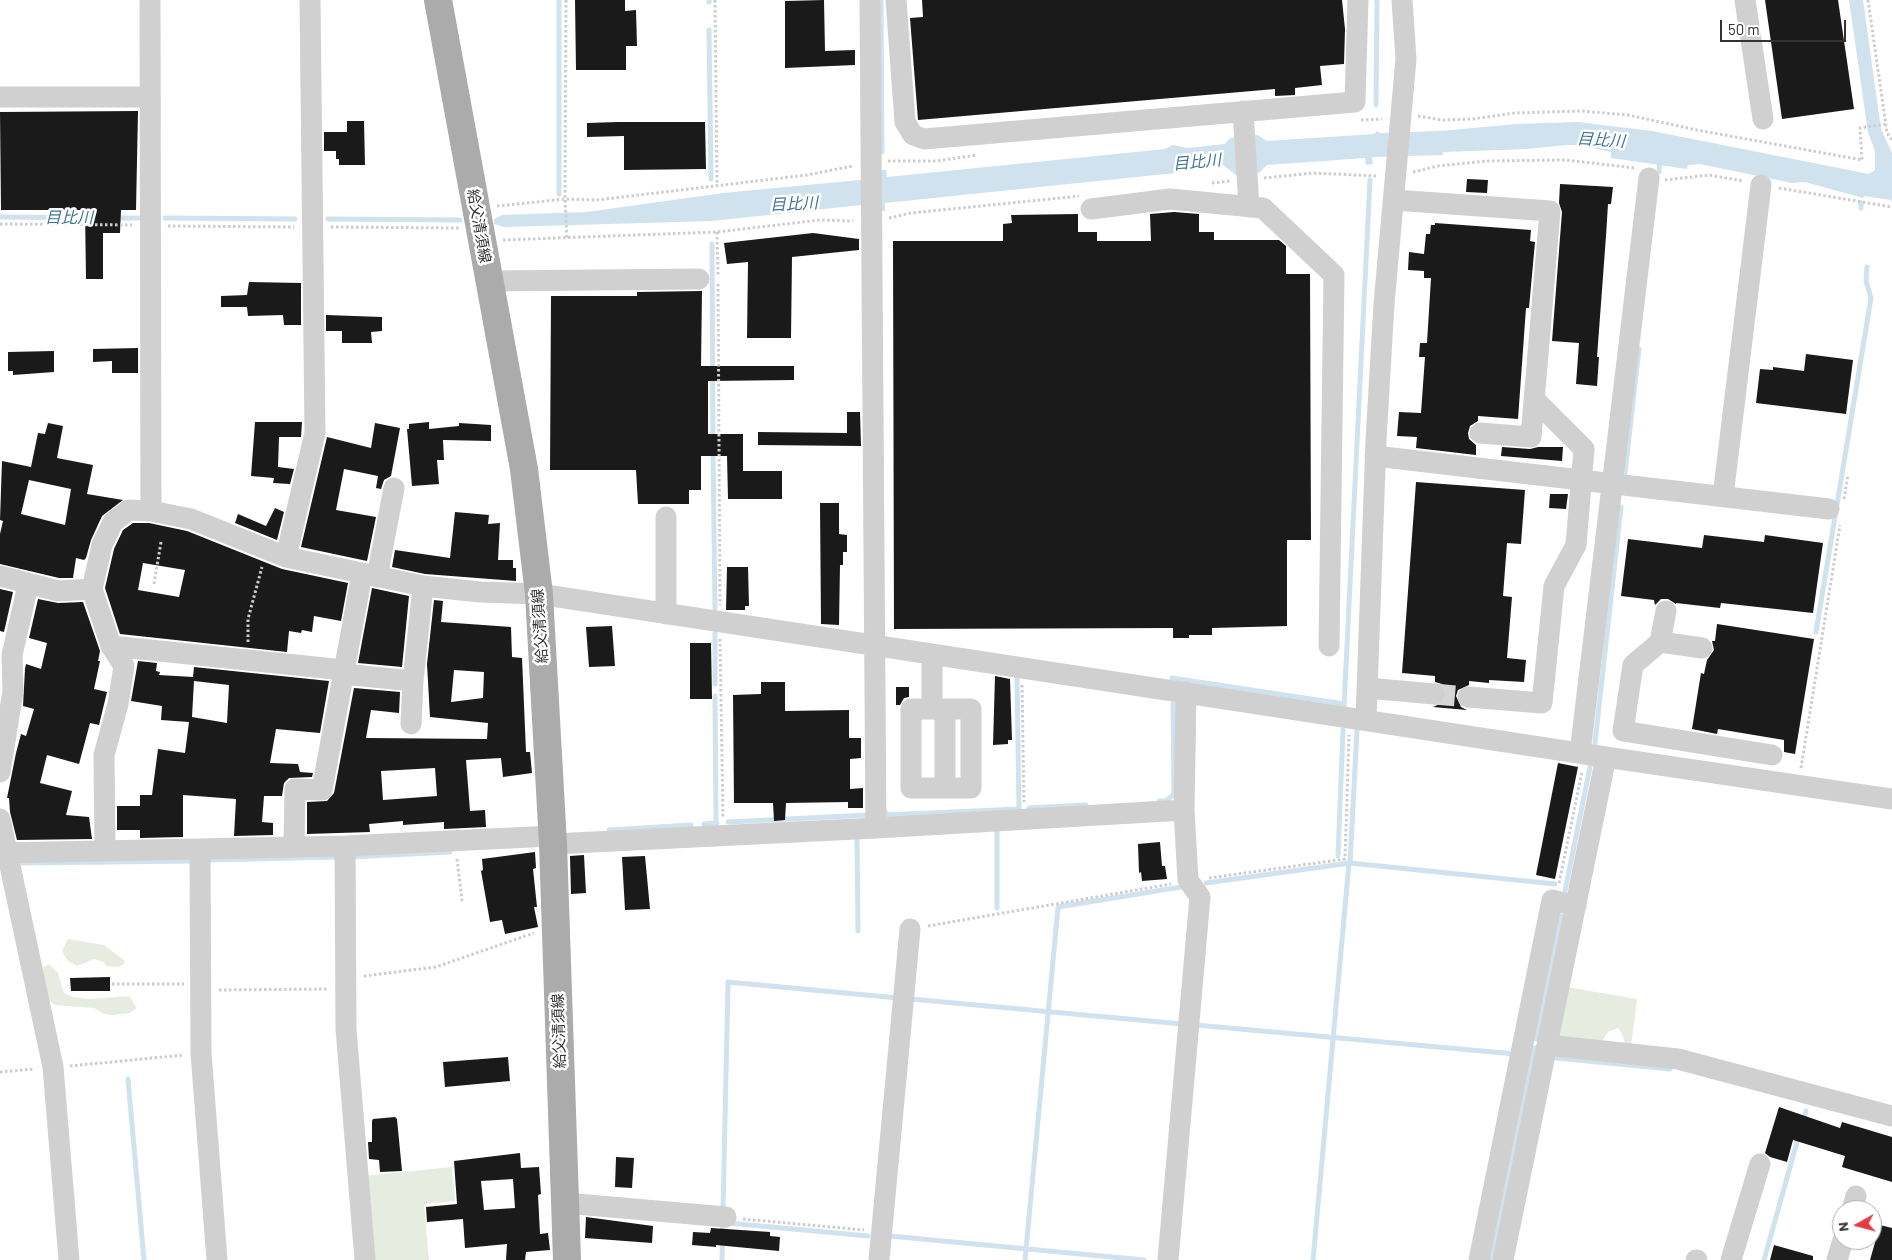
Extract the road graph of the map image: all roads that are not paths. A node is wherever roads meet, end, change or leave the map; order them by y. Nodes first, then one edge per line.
1 (150, 0) edge
2 (310, 0) edge
3 (438, 0) edge
4 (870, 0) edge
5 (896, 0) edge
6 (1358, 0) edge
7 (1402, 0) edge
8 (1746, 0) edge
9 (0, 97) edge
10 (150, 97) junction
11 (1763, 119) dead end
12 (1243, 121) junction
13 (1649, 178) dead end
14 (1761, 185) dead end
15 (1394, 200) junction
16 (1249, 207) junction
17 (1091, 209) dead end
18 (698, 279) dead end
19 (489, 281) junction
20 (1534, 399) junction
21 (1480, 433) dead end
22 (1375, 456) junction
23 (1582, 480) junction
24 (1612, 483) junction
25 (394, 488) dead end
26 (1723, 496) junction
27 (151, 511) junction
28 (1837, 512) road end
29 (666, 517) dead end
30 (286, 556) junction
31 (369, 575) junction
32 (0, 576) edge
33 (28, 585) junction
34 (423, 586) junction
35 (92, 589) junction
36 (538, 594) junction
37 (1666, 611) dead end
38 (666, 614) junction
39 (1660, 642) junction
40 (111, 646) junction
41 (875, 646) junction
42 (1329, 646) dead end
43 (1702, 648) dead end
44 (932, 654) junction
45 (344, 672) junction
46 (413, 681) junction
47 (1367, 688) junction
48 (1186, 692) junction
49 (1434, 694) tunnel mouth
50 (1468, 697) tunnel mouth
51 (5, 706) edge
52 (938, 709) junction
53 (1358, 718) junction
54 (410, 724) dead end
55 (1633, 733) junction
56 (1591, 755) junction
57 (1772, 755) dead end
58 (1629, 760) junction
59 (0, 772) edge
60 (1892, 799) edge
61 (1184, 810) junction
62 (0, 819) edge
63 (876, 828) junction
64 (553, 840) junction
65 (345, 846) junction
66 (294, 847) junction
67 (200, 849) junction
68 (105, 851) junction
69 (3, 853) edge
70 (1576, 906) junction
71 (910, 929) road end
72 (1547, 1045) junction
73 (1892, 1116) edge
74 (1760, 1164) dead end
75 (565, 1203) junction
76 (726, 1217) road end
77 (69, 1260) edge
78 (217, 1260) edge
79 (366, 1260) edge
80 (567, 1260) edge
81 (879, 1260) edge
82 (1168, 1260) edge
83 (1480, 1260) edge
84 (1503, 1260) edge
85 (1731, 1260) edge

1 - 10 street
2 - 30 street
3 - 19 main road, 給父清須線
4 - 41 street
5 - 12 street
6 - 12 street
7 - 15 street
8 - 11 street
9 - 10 street
10 - 27 street
12 - 16 street
13 - 24 street
14 - 26 street
15 - 20 street
15 - 22 street
16 - 17 street
16 - 42 street
18 - 19 street
19 - 36 main road, 給父清須線
20 - 21 street
20 - 23 street
22 - 23 street
22 - 47 street
23 - 24 street
23 - 50 street
24 - 26 street
24 - 56 street
25 - 31 street
26 - 28 street
27 - 30 street
27 - 35 street
29 - 38 street
30 - 31 street
31 - 34 street
31 - 45 street
32 - 33 street
33 - 35 street
33 - 51 street
34 - 36 street
34 - 46 street
35 - 40 street
36 - 38 street
36 - 64 main road, 給父清須線
37 - 39 street
38 - 41 street
39 - 43 street
39 - 55 street
40 - 45 street
40 - 68 street
41 - 44 street
41 - 63 street
44 - 48 street
44 - 52 street
45 - 46 street
45 - 66 street
46 - 54 street
47 - 49 street
47 - 53 street
48 - 53 street
48 - 61 street
51 - 59 street
52 - 52 street
53 - 56 street
55 - 57 street
55 - 58 street
56 - 58 street
56 - 70 street
58 - 60 street
61 - 63 street
61 - 82 street
62 - 69 street
63 - 64 street
64 - 65 street
64 - 75 main road, 給父清須線
65 - 66 street
65 - 79 street
66 - 67 street
67 - 68 street
67 - 78 street
68 - 69 street
69 - 77 street
70 - 72 street
70 - 83 street
71 - 81 street
72 - 73 street
72 - 84 street
74 - 85 street
75 - 76 street
75 - 80 main road, 給父清須線

